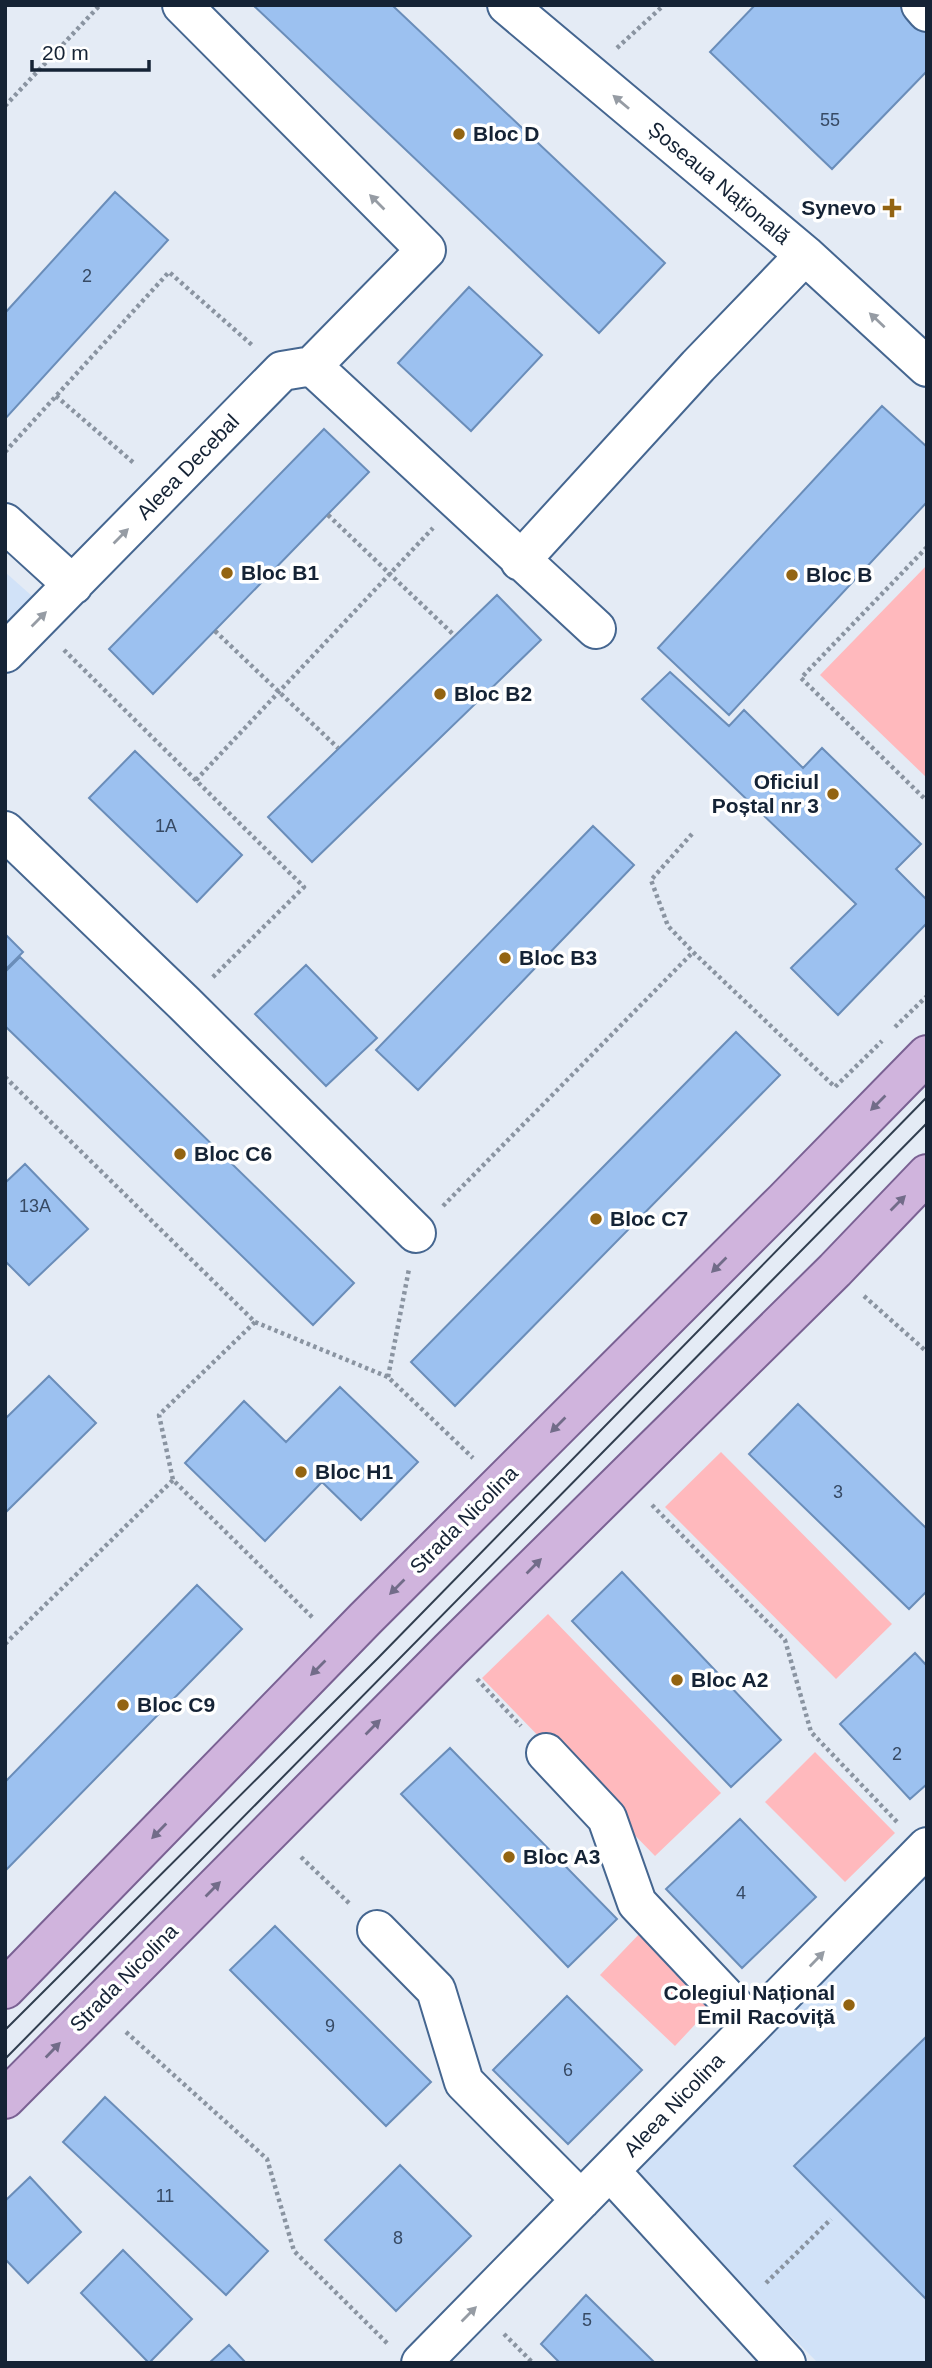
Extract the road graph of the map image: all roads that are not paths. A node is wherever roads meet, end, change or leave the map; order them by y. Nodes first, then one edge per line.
1 (182, 5) edge
2 (507, 5) edge
3 (921, 5) edge
4 (927, 12) edge
5 (805, 255) junction
6 (927, 367) edge
7 (297, 368) junction
8 (5, 523) edge
9 (520, 561) junction
10 (73, 584) junction
11 (596, 629) dead end
12 (5, 653) edge
13 (5, 831) edge
14 (927, 1055) edge
15 (927, 1174) edge
16 (416, 1233) road end
17 (546, 1753) road end
18 (923, 1859) edge
19 (377, 1930) road end
20 (5, 1989) edge
21 (752, 2025) junction
22 (5, 2099) edge
23 (610, 2171) junction
24 (581, 2200) junction
25 (409, 2358) edge
26 (786, 2363) edge

7 -> 1 street, Aleea Decebal
5 -> 2 street, Șoseaua Națională
3 - 4 street
6 -> 5 street, Șoseaua Națională
5 - 9 street
7 - 9 street
10 -> 7 street, Aleea Decebal
8 - 10 street
9 - 11 street
12 -> 10 street, Aleea Decebal
13 - 16 street
14 -> 20 main road, Strada Nicolina
22 -> 15 main road, Strada Nicolina
17 - 21 street
21 -> 18 street, Aleea Nicolina
19 - 24 street
21 - 23 street, Aleea Nicolina
23 - 24 street, Aleea Nicolina
23 - 26 street
25 -> 24 street, Aleea Nicolina

